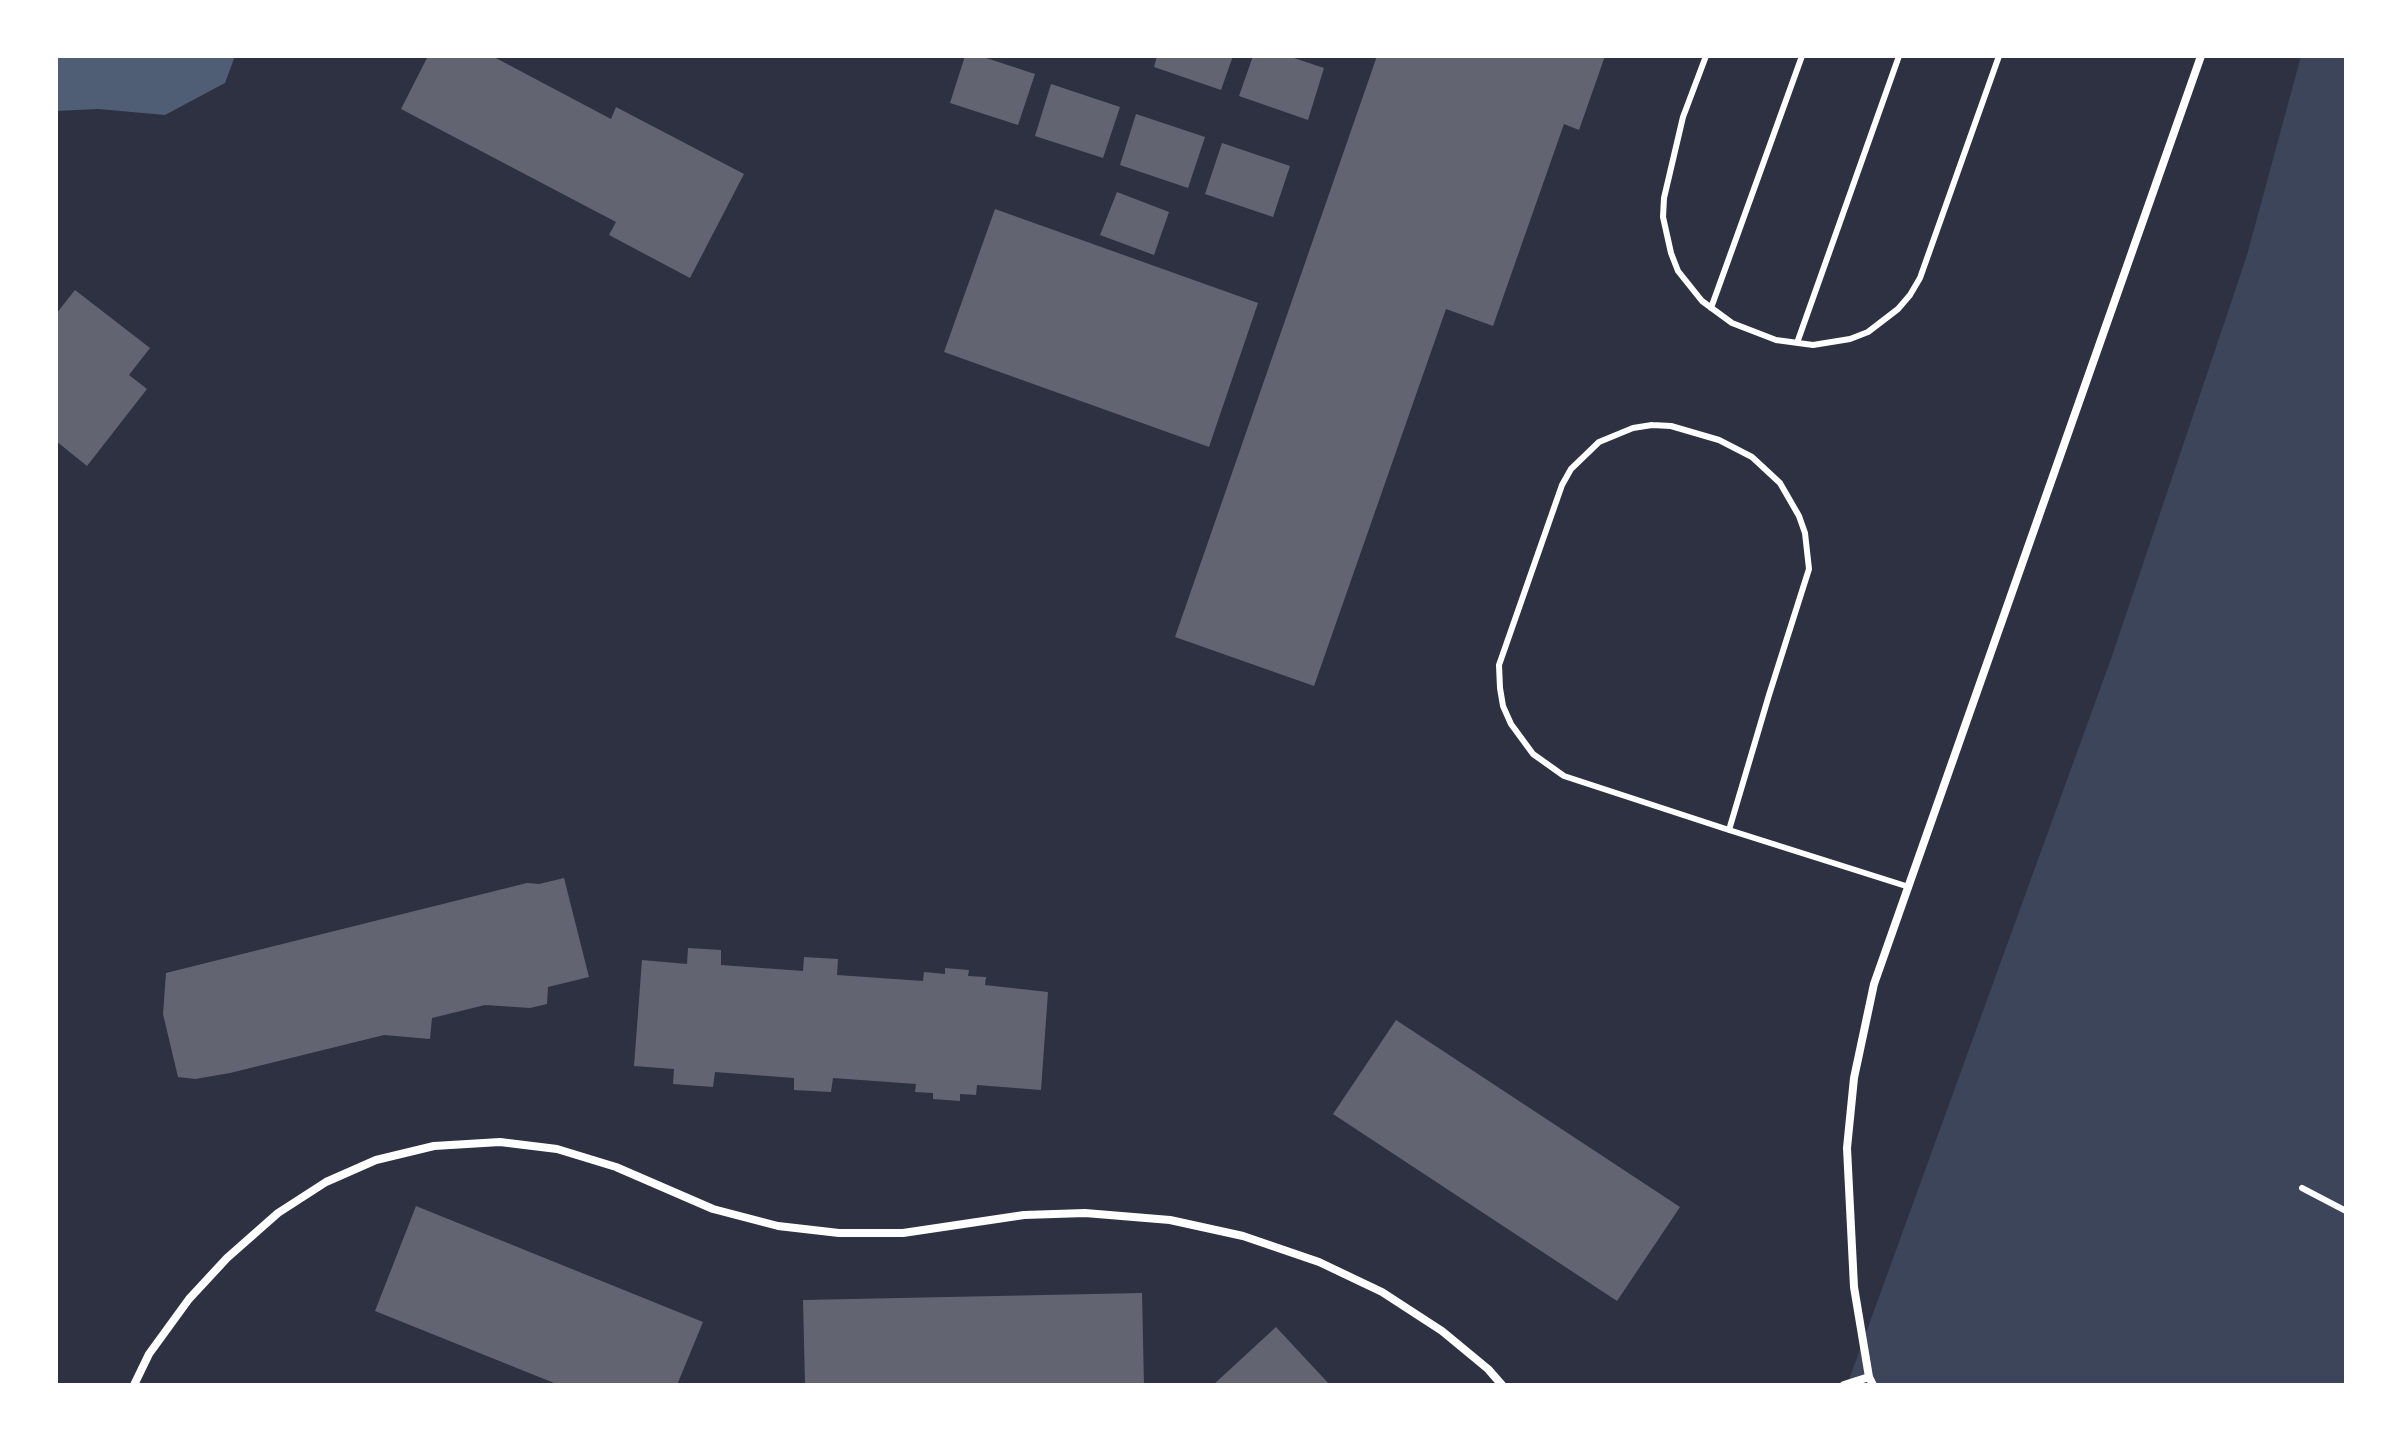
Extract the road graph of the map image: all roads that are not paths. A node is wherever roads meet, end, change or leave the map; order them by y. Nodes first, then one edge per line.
1 (1706, 56) edge
2 (1802, 56) edge
3 (1899, 56) edge
4 (1999, 56) edge
5 (2201, 56) edge
6 (1711, 308) junction
7 (1797, 343) junction
8 (1729, 830) junction
9 (1909, 887) junction
10 (2302, 1188) dead end
11 (2346, 1211) edge
12 (1871, 1381) edge
13 (134, 1385) edge
14 (1502, 1385) edge
15 (1844, 1385) edge

1 - 6 lane
2 - 6 lane
3 - 7 lane
4 - 7 lane
5 - 9 street
6 - 7 lane
8 - 8 lane
8 - 9 lane
9 - 12 street
10 - 11 lane
12 - 15 street
13 - 14 street

